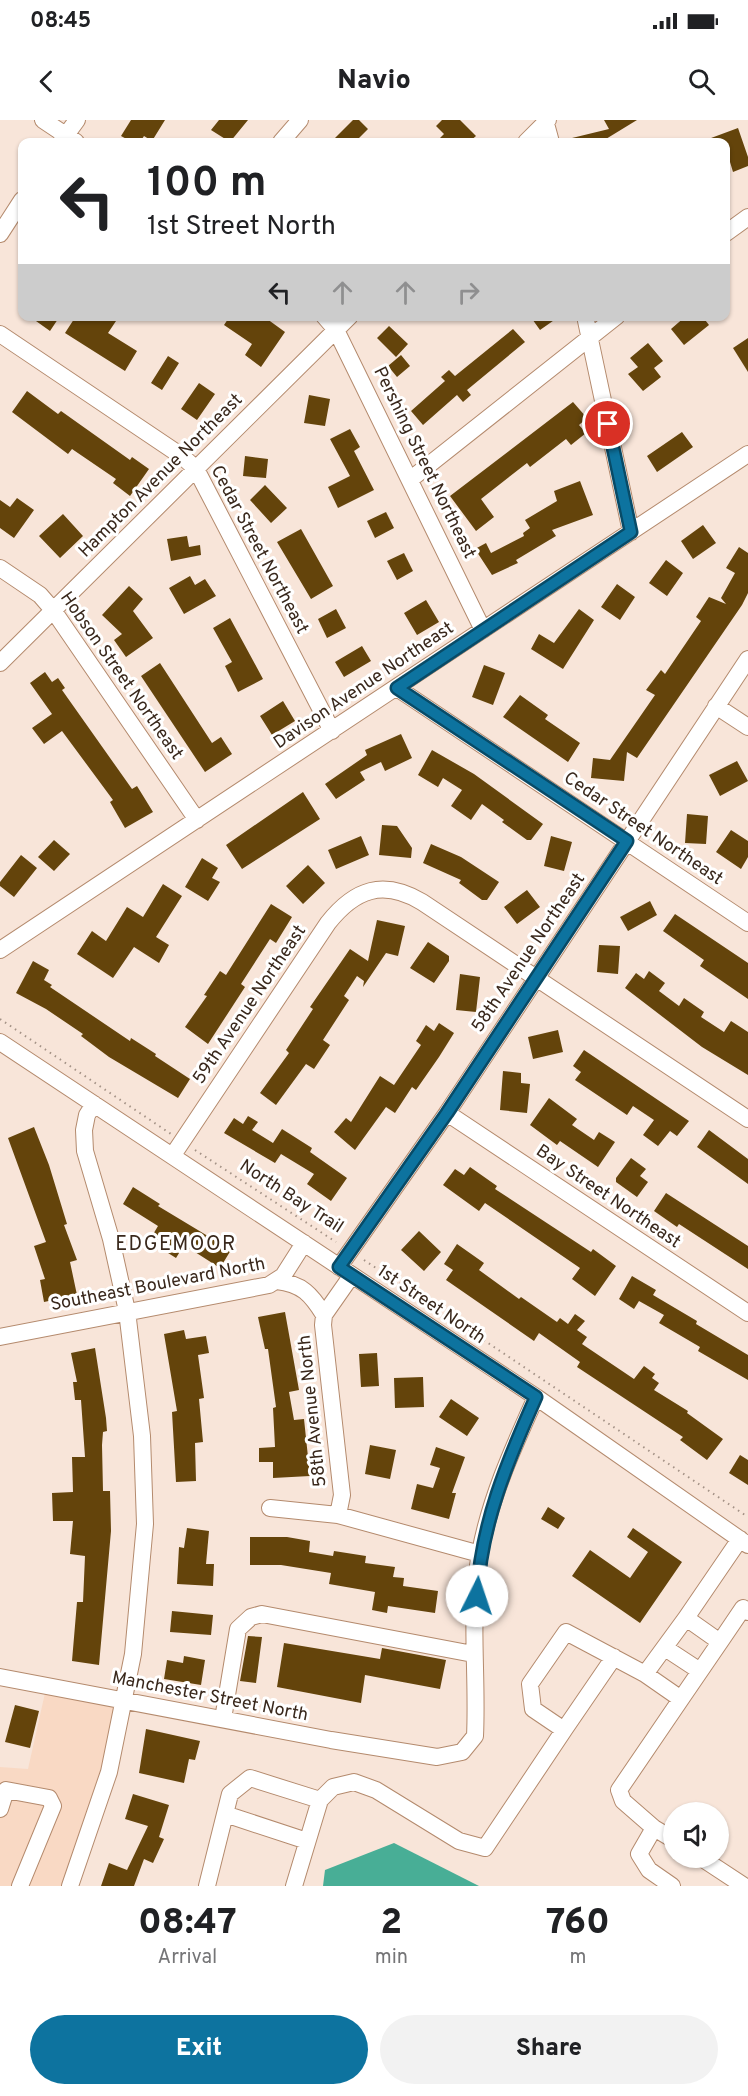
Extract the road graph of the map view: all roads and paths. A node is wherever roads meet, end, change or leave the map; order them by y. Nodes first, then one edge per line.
1 (43, 120) edge
2 (76, 120) edge
3 (300, 120) edge
4 (547, 121) edge
5 (66, 138) edge
6 (69, 138) edge
7 (285, 138) edge
8 (529, 138) edge
9 (550, 138) edge
10 (18, 206) edge
11 (748, 217) edge
12 (730, 230) edge
13 (0, 234) edge
14 (328, 321) edge
15 (345, 321) edge
16 (586, 321) edge
17 (611, 321) edge
18 (336, 330) junction
19 (0, 334) edge
20 (590, 337) junction
21 (748, 453) edge
22 (196, 469) junction
23 (411, 479) junction
24 (631, 532) junction
25 (0, 568) edge
26 (53, 610) junction
27 (483, 630) junction
28 (748, 659) edge
29 (0, 663) edge
30 (397, 688) junction
31 (716, 706) junction
32 (748, 727) edge
33 (332, 731) junction
34 (197, 820) junction
35 (627, 841) junction
36 (748, 923) edge
37 (0, 950) edge
38 (537, 977) junction
39 (0, 1019) edge
40 (0, 1042) edge
41 (94, 1104) junction
42 (447, 1113) junction
43 (748, 1119) edge
44 (177, 1149) junction
45 (304, 1243) junction
46 (350, 1251) junction
47 (346, 1271) junction
48 (277, 1281) junction
49 (128, 1311) junction
50 (748, 1313) edge
51 (324, 1315) junction
52 (0, 1337) edge
53 (536, 1397) junction
54 (270, 1508) dead end
55 (338, 1515) junction
56 (748, 1517) edge
57 (744, 1542) edge
58 (480, 1554) junction
59 (748, 1612) edge
60 (686, 1618) junction
61 (720, 1642) junction
62 (665, 1648) junction
63 (473, 1654) junction
64 (614, 1657) junction
65 (700, 1671) junction
66 (645, 1674) junction
67 (0, 1677) edge
68 (681, 1699) junction
69 (123, 1700) junction
70 (223, 1719) junction
71 (564, 1730) junction
72 (3, 1789) edge
73 (320, 1800) junction
74 (0, 1809) edge
75 (225, 1814) junction
76 (654, 1828) junction
77 (663, 1833) edge
78 (307, 1841) junction
79 (717, 1868) edge
80 (20, 1886) edge
81 (70, 1886) edge
82 (207, 1886) edge
83 (294, 1886) edge
84 (672, 1886) edge
85 (744, 1886) edge

1 - 5 street
2 - 6 street
3 - 7 street
4 - 8 street
4 - 9 street
10 - 13 street
11 - 12 street
14 - 18 street, Pershing Street Northeast
15 - 18 street, Hampton Avenue Northeast
16 - 20 street
17 - 20 street
18 - 22 street, Hampton Avenue Northeast
18 - 23 street, Pershing Street Northeast
19 - 22 street, Cedar Street Northeast
20 - 23 street
20 - 24 street
21 - 24 street, Davison Avenue Northeast
22 - 26 street, Hampton Avenue Northeast
22 - 33 street, Cedar Street Northeast
23 - 27 street, Pershing Street Northeast
24 - 27 street, Davison Avenue Northeast
25 - 26 street, Hobson Street Northeast
26 - 29 street, Hampton Avenue Northeast
26 - 34 street, Hobson Street Northeast
27 - 30 street, Davison Avenue Northeast
28 - 31 street, 58th Avenue Northeast
30 - 33 street, Davison Avenue Northeast
30 - 35 street, Cedar Street Northeast
31 - 32 street
31 - 35 street, 58th Avenue Northeast
33 - 34 street, Davison Avenue Northeast
34 - 37 street, Davison Avenue Northeast
35 - 36 street, Cedar Street Northeast
35 - 38 street, 58th Avenue Northeast
38 - 42 street, 58th Avenue Northeast
38 - 43 street
38 - 44 street, 59th Avenue Northeast
39 - 44 path, North Bay Trail
40 - 41 street, 1st Street North
41 - 44 street, 1st Street North
41 - 49 street
42 - 46 street, 58th Avenue Northeast
42 - 50 street, Bay Street Northeast
44 - 45 street, 1st Street North
44 - 46 path, North Bay Trail
45 - 47 street, 1st Street North
45 - 48 street, Southeast Boulevard North
46 - 47 street, 58th Avenue Northeast
46 - 56 path, North Bay Trail
47 - 51 street, 58th Avenue North
47 - 53 street, 1st Street North
48 - 49 street, Southeast Boulevard North
48 - 51 street
49 - 52 street, Southeast Boulevard North
49 - 69 street
51 - 55 street, 58th Avenue North
53 - 57 street, 1st Street North
53 - 58 street, Manchester Street North
54 - 55 street
55 - 58 street
57 - 60 street
58 - 63 street, Manchester Street North
59 - 61 street
60 - 61 street
60 - 62 street
61 - 65 street
62 - 65 street
62 - 66 street
63 - 70 street
63 - 70 street, Manchester Street North
64 - 66 street
64 - 71 street
64 - 71 street
65 - 68 street
66 - 68 street
67 - 69 street, Manchester Street North
68 - 76 street
69 - 70 street, Manchester Street North
69 - 81 street
71 - 73 street
72 - 74 street
72 - 80 street
73 - 75 street
73 - 78 street
75 - 78 street
75 - 82 street
76 - 77 street
76 - 84 street
78 - 83 street
79 - 85 street

